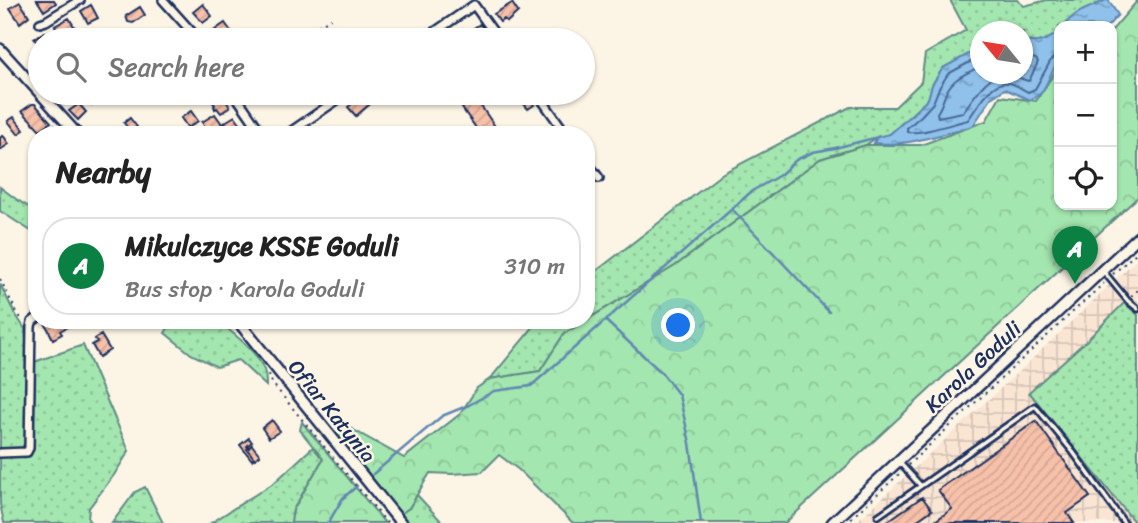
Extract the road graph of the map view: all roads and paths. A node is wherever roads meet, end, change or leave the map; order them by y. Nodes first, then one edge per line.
1 (80, 0) edge
2 (163, 0) edge
3 (331, 18) dead end
4 (40, 23) dead end
5 (188, 28) edge
6 (314, 28) edge
7 (440, 28) edge
8 (490, 28) edge
9 (0, 49) edge
10 (28, 80) edge
11 (51, 105) edge
12 (242, 105) edge
13 (330, 105) edge
14 (546, 105) edge
15 (70, 126) edge
16 (257, 126) edge
17 (299, 126) edge
18 (561, 126) edge
19 (595, 173) edge
20 (599, 178) dead end
21 (1138, 237) edge
22 (1138, 251) edge
23 (1106, 274) junction
24 (0, 279) edge
25 (1138, 290) edge
26 (1127, 300) junction
27 (1138, 309) edge
28 (28, 325) edge
29 (31, 329) edge
30 (244, 329) edge
31 (269, 373) dead end
32 (0, 453) edge
33 (901, 465) junction
34 (921, 486) junction
35 (878, 516) dead end
36 (387, 523) edge
37 (401, 523) edge
38 (832, 523) edge
39 (846, 523) edge
40 (1124, 523) edge

1 - 4 street
2 - 5 street
3 - 6 path
7 - 8 street
9 - 10 street
11 - 15 street
12 - 16 street
13 - 17 street
14 - 18 street
19 - 20 street
21 - 23 street, Karola Goduli
22 - 23 path
23 - 26 lane
23 - 33 street, Karola Goduli
23 - 33 path
24 - 28 path
25 - 26 path
26 - 27 lane
29 - 32 street
30 - 37 street, Ofiar Katynia
31 - 36 path
33 - 34 lane
33 - 38 street, Karola Goduli
33 - 39 path
34 - 35 lane
34 - 40 lane

